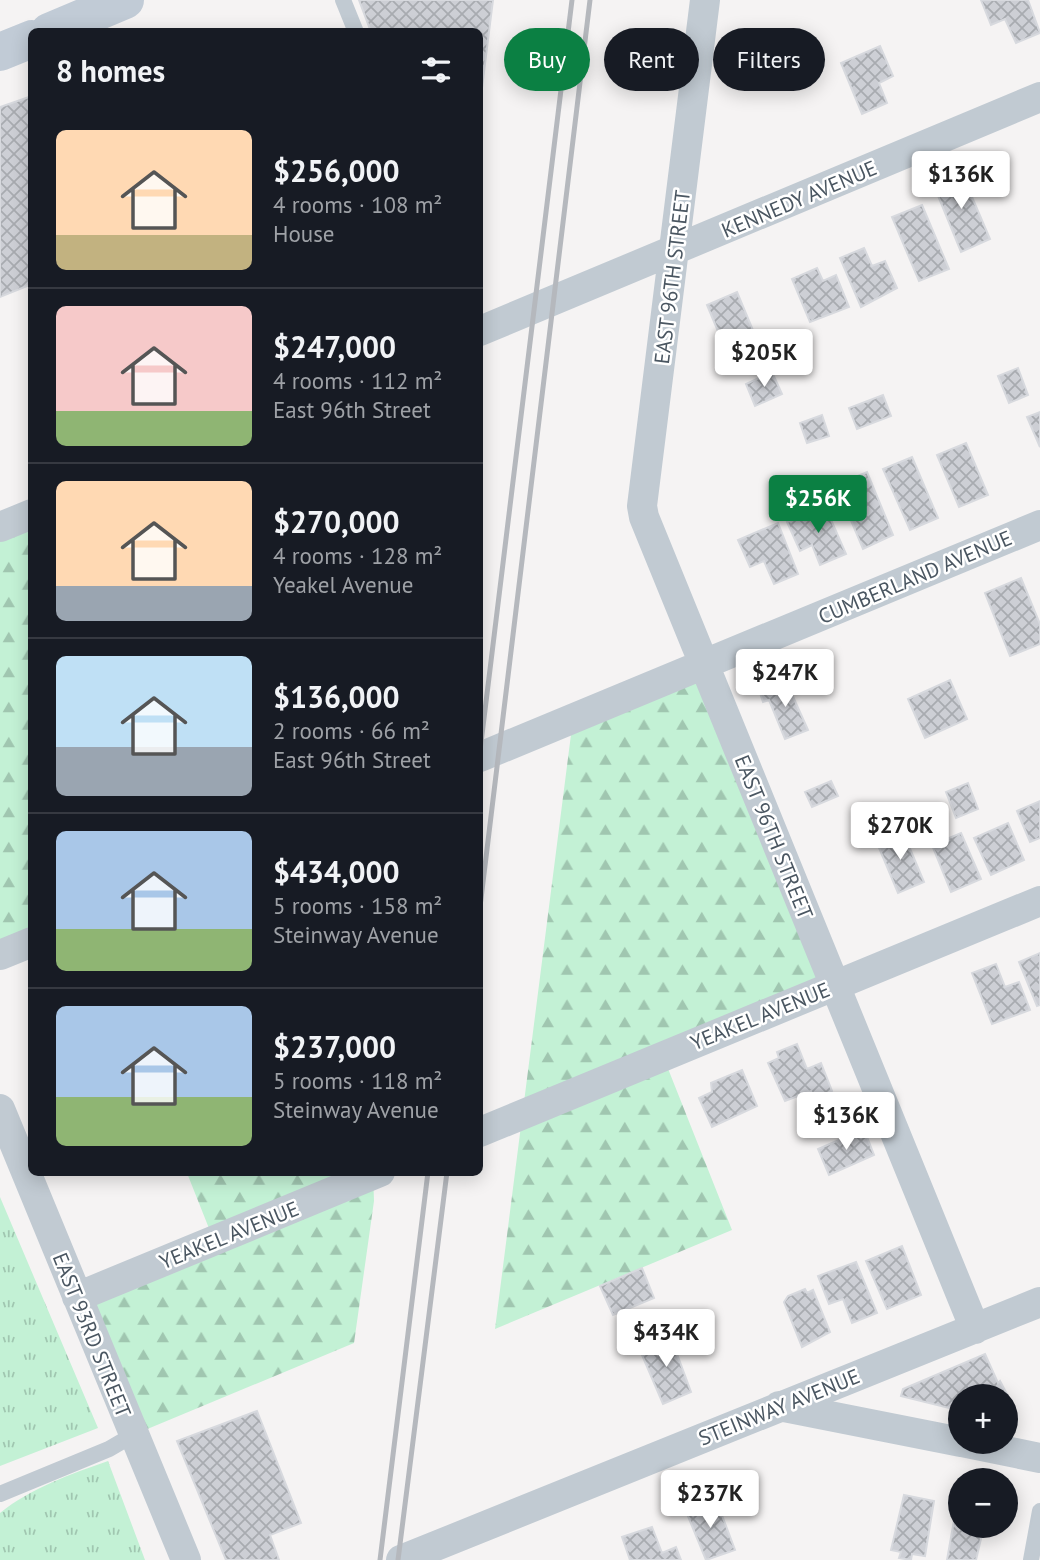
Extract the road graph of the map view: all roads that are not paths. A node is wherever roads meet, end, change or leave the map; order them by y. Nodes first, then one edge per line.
1 (125, 0) edge
2 (343, 0) edge
3 (705, 0) edge
4 (58, 28) edge
5 (354, 28) edge
6 (1040, 97) edge
7 (676, 251) junction
8 (483, 330) edge
9 (28, 516) edge
10 (1040, 525) edge
11 (0, 527) edge
12 (705, 664) junction
13 (483, 756) edge
14 (1040, 901) edge
15 (28, 944) edge
16 (0, 955) edge
17 (834, 986) junction
18 (0, 1109) edge
19 (483, 1131) edge
20 (370, 1176) edge
21 (77, 1297) junction
22 (1040, 1302) edge
23 (975, 1329) junction
24 (779, 1406) junction
25 (133, 1435) junction
26 (948, 1439) edge
27 (1018, 1453) edge
28 (1040, 1458) edge
29 (0, 1494) edge
30 (1040, 1511) edge
31 (186, 1560) edge
32 (401, 1560) edge
33 (1031, 1560) edge

1 - 4 main road
2 - 5 lane
3 - 7 street, EAST 96TH STREET
6 - 7 street, KENNEDY AVENUE
7 - 8 street, KENNEDY AVENUE
7 - 12 street, EAST 96TH STREET
9 - 11 street
10 - 12 street, CUMBERLAND AVENUE
12 - 13 street, CUMBERLAND AVENUE
12 - 17 street, EAST 96TH STREET
14 - 17 street, YEAKEL AVENUE
15 - 16 street
17 - 19 street, YEAKEL AVENUE
17 - 23 street, EAST 96TH STREET
18 - 21 street, EAST 93RD STREET
20 - 21 street, YEAKEL AVENUE
21 - 25 street, EAST 93RD STREET
22 - 23 street, STEINWAY AVENUE
23 - 24 street, STEINWAY AVENUE
24 - 26 street
24 - 32 street, STEINWAY AVENUE
25 - 29 lane
25 - 31 street, EAST 93RD STREET
27 - 28 street
30 - 33 lane

